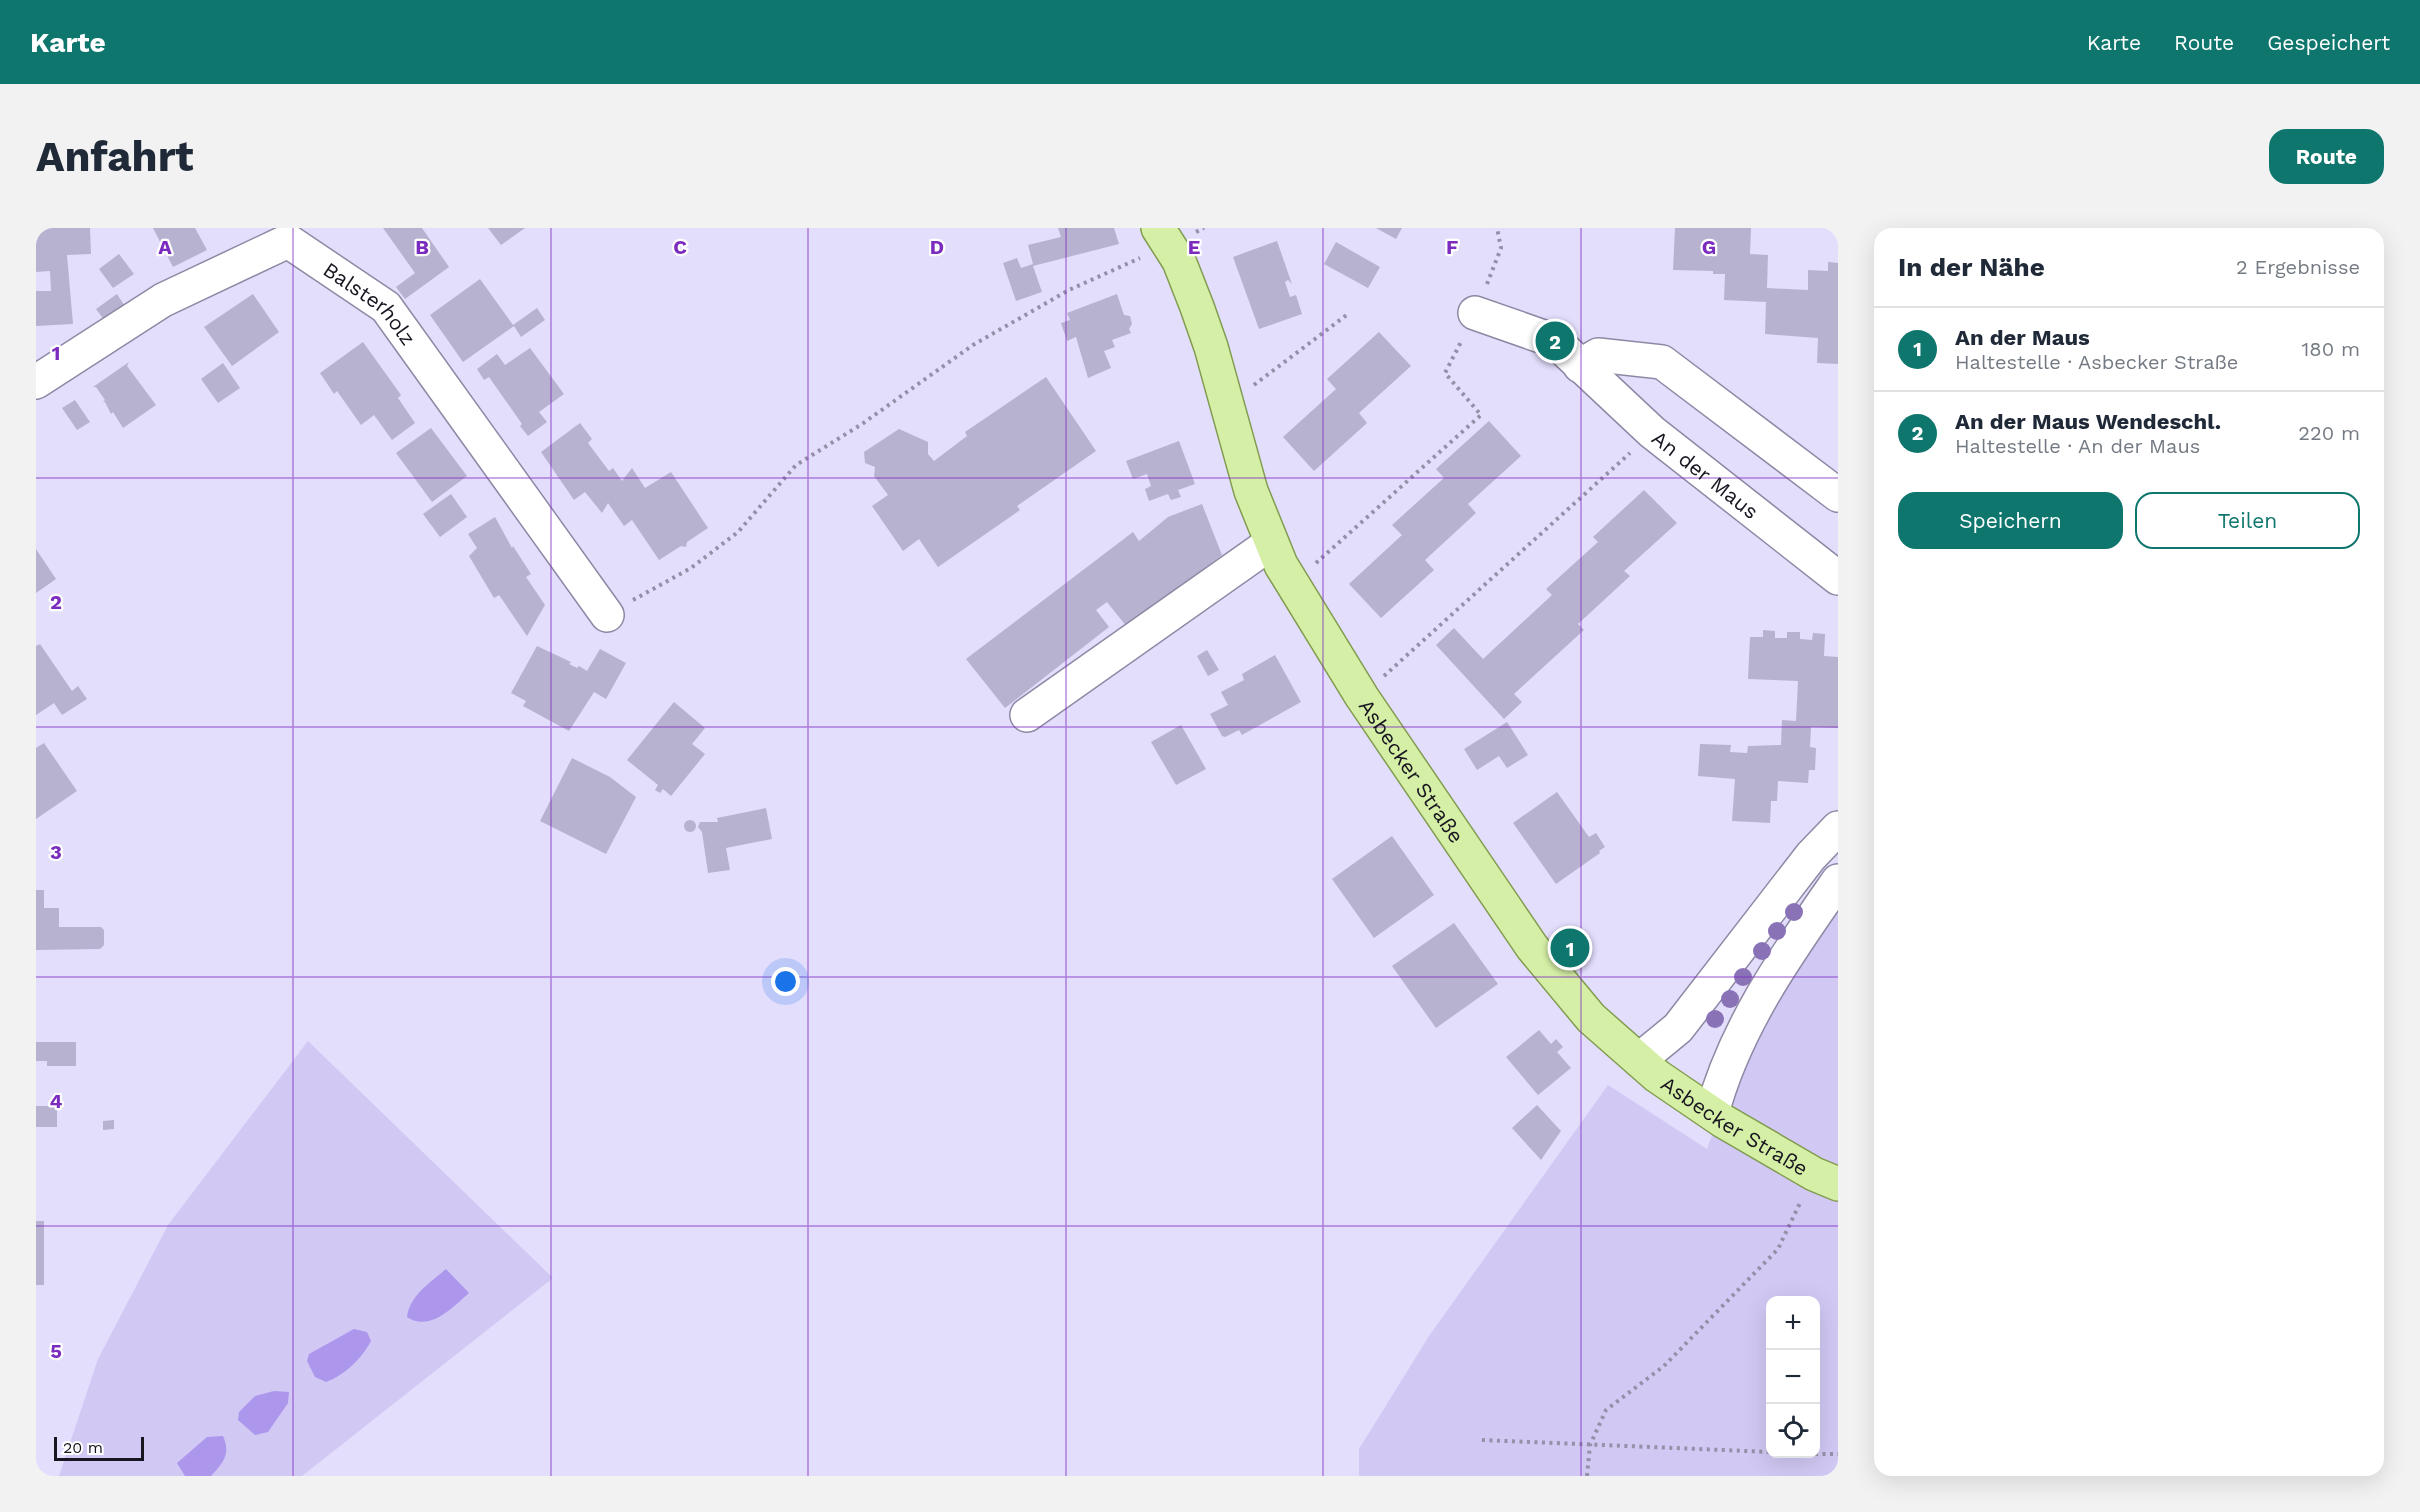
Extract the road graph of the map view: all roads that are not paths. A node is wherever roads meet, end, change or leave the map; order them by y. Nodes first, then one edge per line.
1 (290, 234) edge
2 (1163, 236) edge
3 (1475, 313) road end
4 (1580, 366) junction
5 (36, 382) edge
6 (1838, 495) edge
7 (1271, 543) junction
8 (1838, 578) edge
9 (607, 615) road end
10 (1027, 715) dead end
11 (1838, 828) edge
12 (1838, 881) edge
13 (1639, 1060) junction
14 (1712, 1113) junction
15 (1826, 1179) edge

1 - 5 street, Balsterholz
1 - 9 street, Balsterholz
2 - 7 main road, Asbecker Straße
3 - 4 street, An der Maus
4 - 6 street
4 - 8 street, An der Maus
7 - 10 street
7 - 13 main road, Asbecker Straße
11 - 13 street
12 - 14 street
13 - 14 main road, Asbecker Straße
14 - 15 main road, Asbecker Straße

